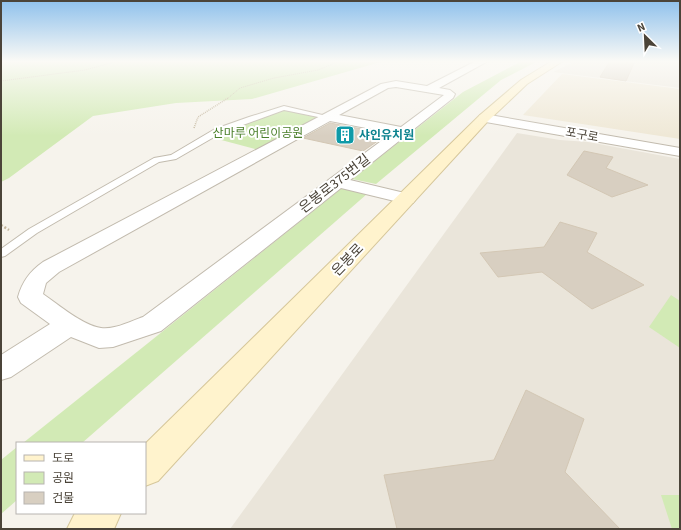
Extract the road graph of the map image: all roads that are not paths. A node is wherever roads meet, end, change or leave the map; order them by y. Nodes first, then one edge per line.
1 (390, 86) edge
2 (409, 86) edge
3 (434, 86) edge
4 (520, 86) edge
5 (429, 88) junction
6 (328, 117) junction
7 (484, 118) junction
8 (403, 131) junction
9 (680, 152) edge
10 (338, 182) junction
11 (407, 199) junction
12 (1, 254) edge
13 (69, 325) junction
14 (1, 369) edge
15 (146, 468) edge
16 (101, 514) edge
17 (87, 529) edge

1 - 6 street, 은봉로375번길
2 - 5 street, 은봉로375번길
3 - 5 street
4 - 7 main road, 은봉로
5 - 8 street, 은봉로375번길
6 - 8 street
6 - 12 lane
6 - 13 street, 은봉로375번길
7 - 9 street, 포구로
7 - 11 main road, 은봉로
8 - 10 street, 은봉로375번길
10 - 11 street
10 - 13 street, 은봉로375번길
11 - 15 main road, 은봉로
13 - 14 street
16 - 17 main road

